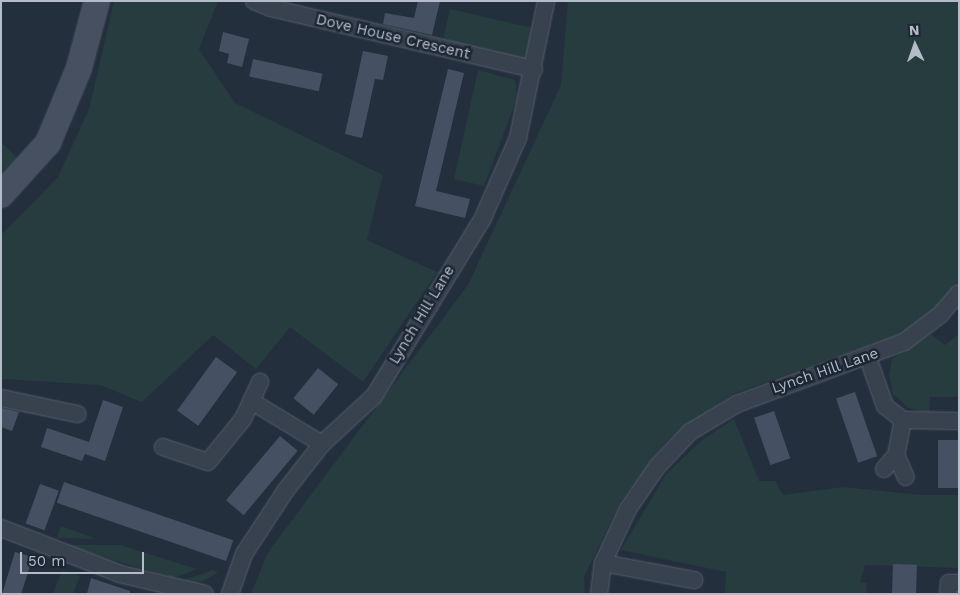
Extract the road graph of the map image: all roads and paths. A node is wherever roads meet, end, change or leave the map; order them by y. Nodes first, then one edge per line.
1 (97, 1) edge
2 (254, 1) edge
3 (546, 1) edge
4 (534, 69) junction
5 (1, 195) edge
6 (959, 293) edge
7 (868, 358) junction
8 (260, 382) dead end
9 (1, 398) edge
10 (251, 401) junction
11 (77, 414) dead end
12 (903, 420) junction
13 (959, 421) edge
14 (322, 444) junction
15 (164, 447) dead end
16 (896, 455) junction
17 (884, 469) dead end
18 (906, 477) dead end
19 (1, 528) edge
20 (604, 563) junction
21 (694, 580) dead end
22 (959, 583) edge
23 (204, 594) edge
24 (230, 594) edge
25 (599, 594) edge
26 (948, 594) edge

1 - 5 street
2 - 4 street, Dove House Crescent
3 - 4 street, Lynch Hill Lane
4 - 14 street, Lynch Hill Lane
6 - 7 street, Lynch Hill Lane
7 - 12 street
7 - 20 street, Lynch Hill Lane
8 - 10 street
9 - 11 street
10 - 14 street
10 - 15 street
12 - 13 street
12 - 16 street
14 - 24 street, Lynch Hill Lane
16 - 17 street
16 - 18 street
19 - 23 street
20 - 21 street
20 - 25 street, Lynch Hill Lane
22 - 26 street

